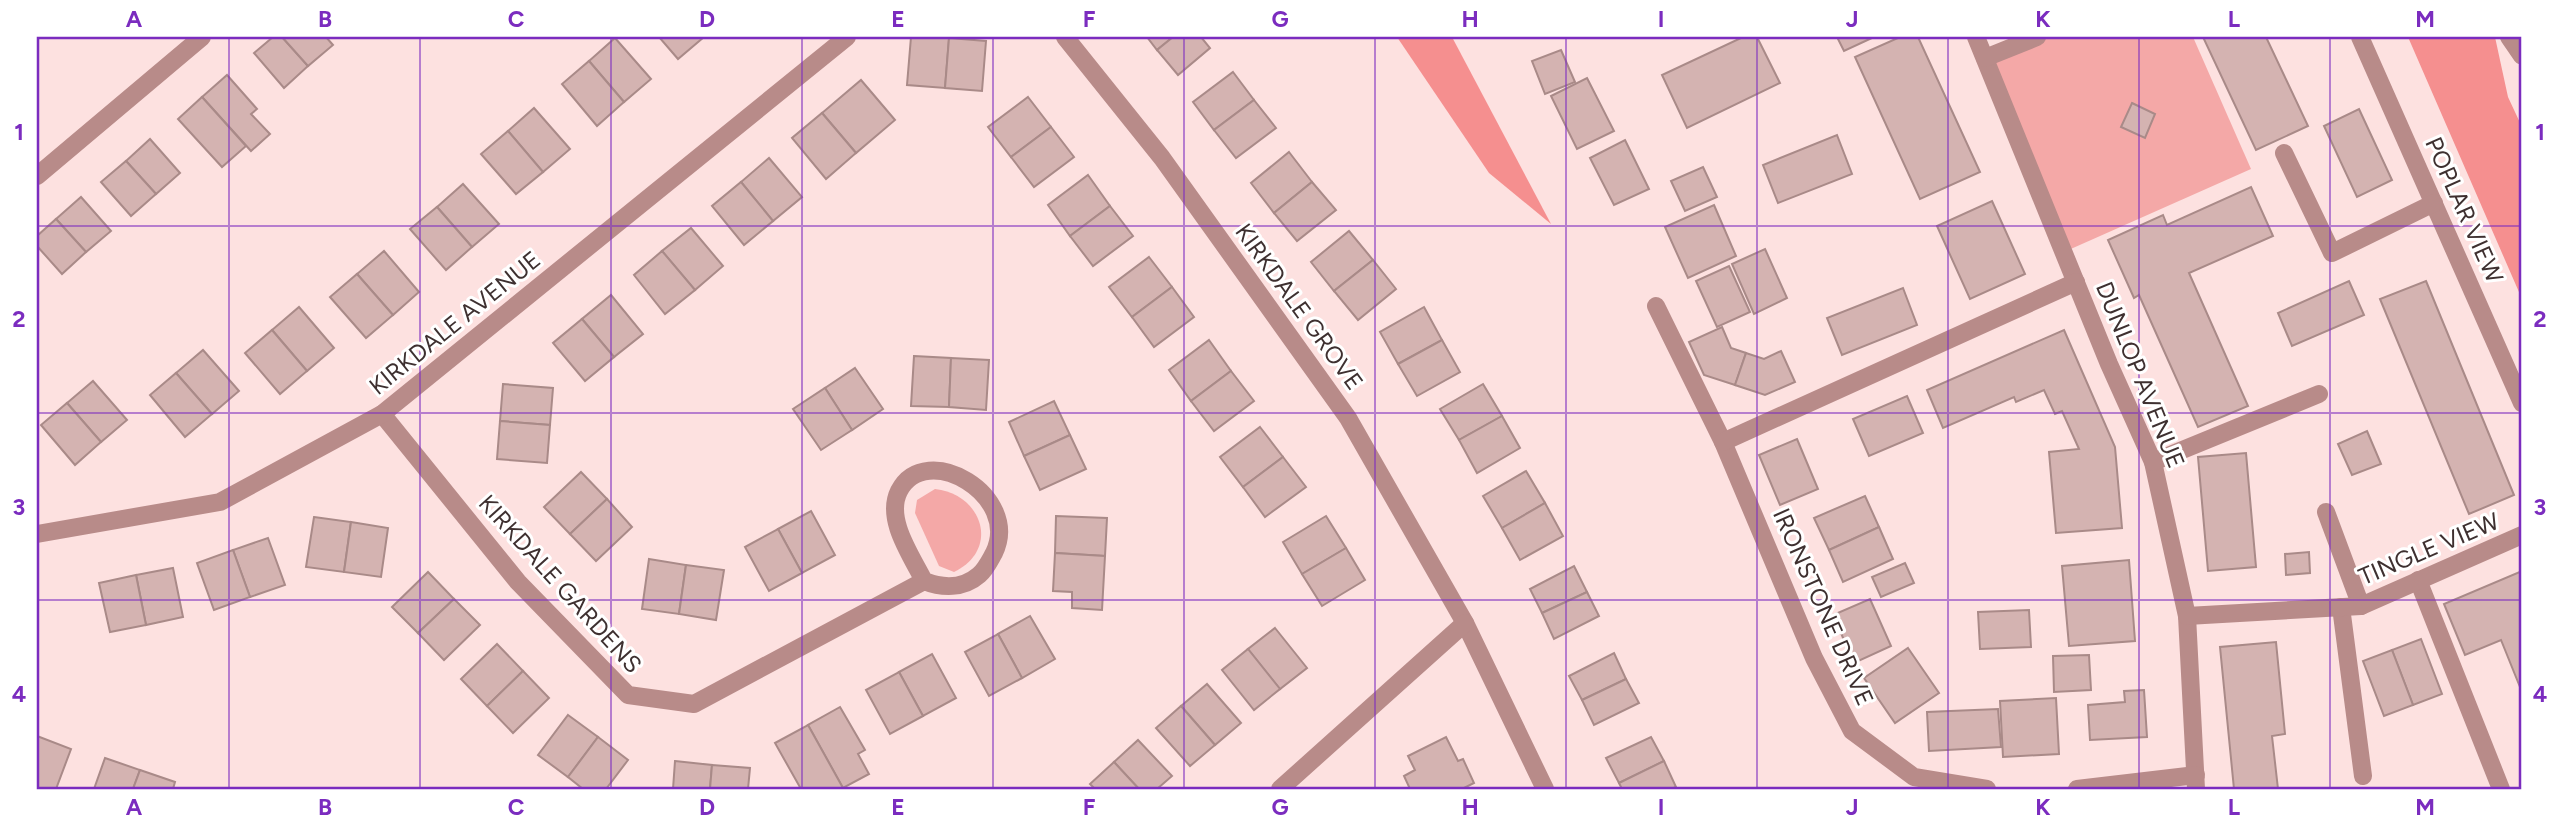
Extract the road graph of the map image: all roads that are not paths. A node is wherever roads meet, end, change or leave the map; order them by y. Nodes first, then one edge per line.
1 (202, 37) edge
2 (847, 37) edge
3 (1065, 37) edge
4 (1976, 37) edge
5 (2037, 37) edge
6 (2360, 37) edge
7 (2509, 37) edge
8 (2522, 56) edge
9 (1985, 58) junction
10 (2284, 153) dead end
11 (37, 176) edge
12 (2434, 203) junction
13 (2076, 282) junction
14 (1656, 306) dead end
15 (2319, 394) dead end
16 (2522, 403) edge
17 (382, 414) junction
18 (1723, 442) junction
19 (2153, 463) junction
20 (2326, 512) dead end
21 (37, 534) edge
22 (2522, 535) edge
23 (2418, 580) junction
24 (923, 581) junction
25 (2361, 606) junction
26 (2341, 607) junction
27 (2186, 616) junction
28 (1465, 623) junction
29 (2363, 776) dead end
30 (2196, 782) edge
31 (1280, 789) edge
32 (1545, 789) edge
33 (1987, 789) edge
34 (2077, 789) edge
35 (2501, 789) edge

1 - 11 street
2 - 17 street, KIRKDALE AVENUE
3 - 28 street, KIRKDALE GROVE
4 - 9 street, DUNLOP AVENUE
5 - 9 street
6 - 12 street, POPLAR VIEW
7 - 8 street
9 - 13 street, DUNLOP AVENUE
10 - 12 street
12 - 16 street, POPLAR VIEW
13 - 18 street
13 - 19 street, DUNLOP AVENUE
14 - 18 street, IRONSTONE DRIVE
15 - 19 street
17 - 21 street, KIRKDALE AVENUE
17 - 24 street, KIRKDALE GARDENS
18 - 33 street, IRONSTONE DRIVE
19 - 27 street, DUNLOP AVENUE
20 - 25 street
22 - 23 street, TINGLE VIEW
23 - 25 street, TINGLE VIEW
23 - 35 street
24 - 24 street
25 - 26 street, TINGLE VIEW
26 - 27 street, TINGLE VIEW
26 - 29 street
27 - 30 street, DUNLOP AVENUE
28 - 31 street
28 - 32 street, KIRKDALE GROVE
30 - 34 street

